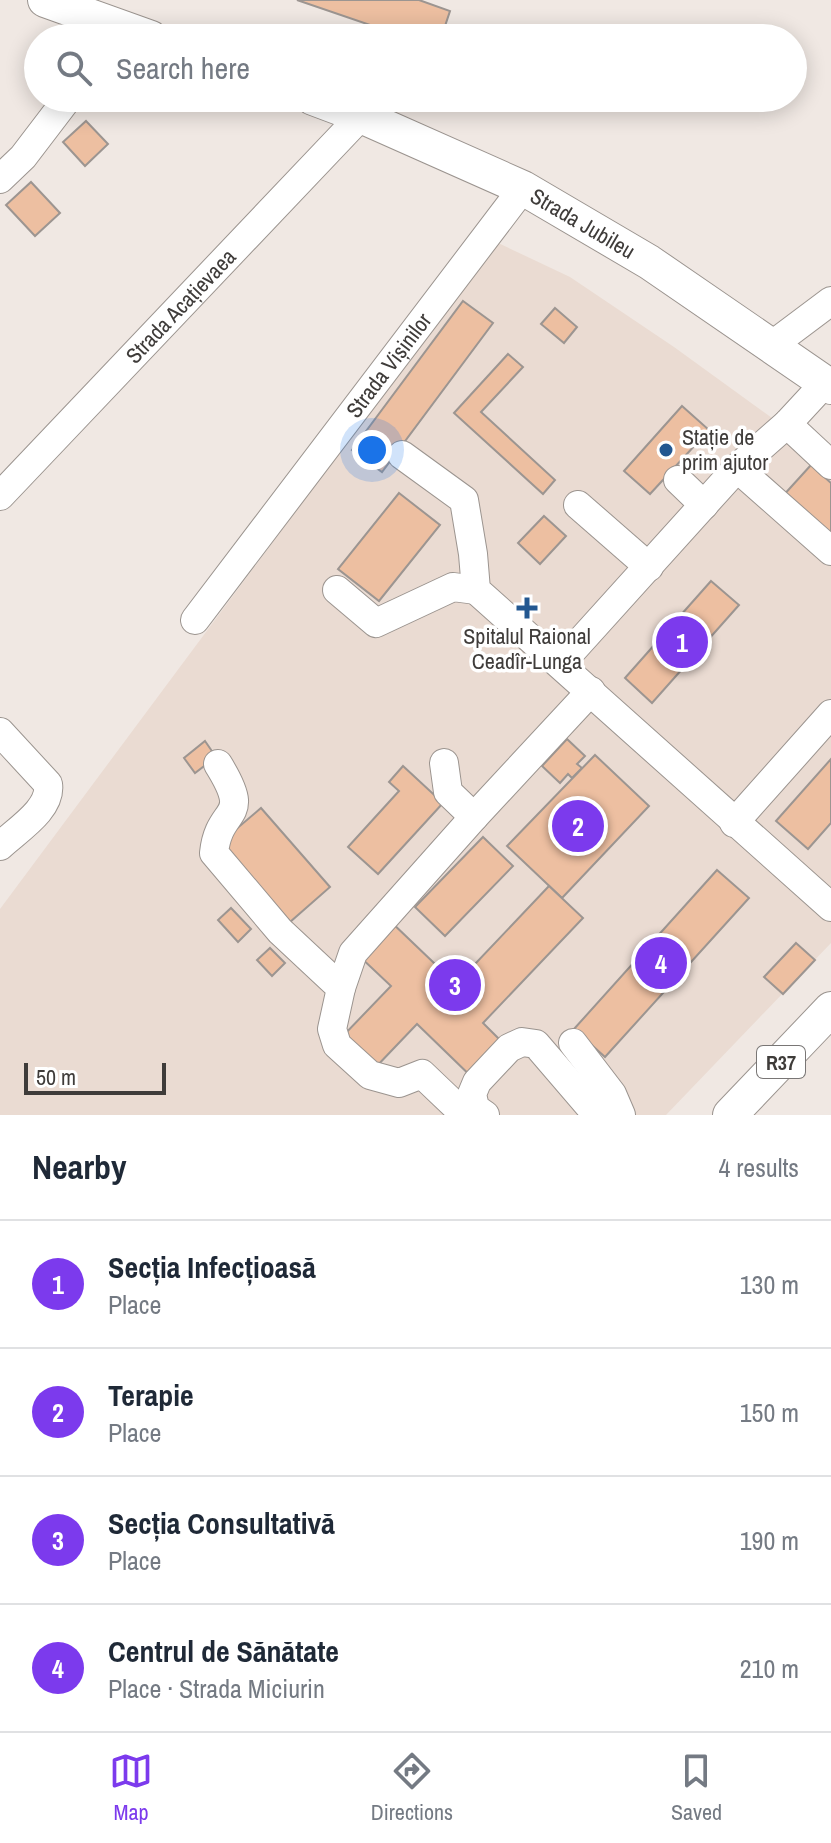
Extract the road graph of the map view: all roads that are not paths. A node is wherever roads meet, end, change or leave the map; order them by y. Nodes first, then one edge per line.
1 (45, 0) edge
2 (95, 24) edge
3 (57, 112) edge
4 (350, 112) edge
5 (361, 116) junction
6 (0, 179) edge
7 (523, 188) junction
8 (831, 301) edge
9 (771, 346) junction
10 (828, 385) edge
11 (787, 424) junction
12 (402, 455) dead end
13 (831, 465) edge
14 (737, 468) junction
15 (678, 480) dead end
16 (0, 496) edge
17 (578, 505) dead end
18 (704, 505) junction
19 (831, 551) edge
20 (649, 567) junction
21 (337, 590) dead end
22 (476, 590) junction
23 (195, 620) dead end
24 (560, 664) junction
25 (591, 691) junction
26 (831, 714) edge
27 (0, 732) edge
28 (444, 763) dead end
29 (218, 764) dead end
30 (474, 817) junction
31 (734, 823) junction
32 (0, 846) edge
33 (831, 907) edge
34 (341, 988) junction
35 (831, 1009) edge
36 (573, 1043) dead end
37 (465, 1115) edge
38 (485, 1115) edge
39 (597, 1115) edge
40 (621, 1115) edge
41 (730, 1115) edge

1 - 2 main road
3 - 6 street
4 - 5 main road, Strada Jubileu
5 - 7 main road, Strada Jubileu
5 - 16 street, Strada Acațievaea
7 - 9 main road, Strada Jubileu
7 - 23 street, Strada Vișinilor
8 - 9 street
9 - 10 main road, Strada Jubileu
10 - 11 street
11 - 13 street
11 - 14 street
12 - 22 street
14 - 18 street
14 - 19 street
15 - 18 street
17 - 20 street
18 - 20 street
20 - 24 street
21 - 22 street
22 - 24 street
24 - 25 street
25 - 30 street
25 - 31 street
26 - 31 street
27 - 32 street
28 - 30 street
29 - 34 street
30 - 34 street
31 - 33 street
34 - 37 street
35 - 41 main road, R37
36 - 40 street
38 - 39 street

